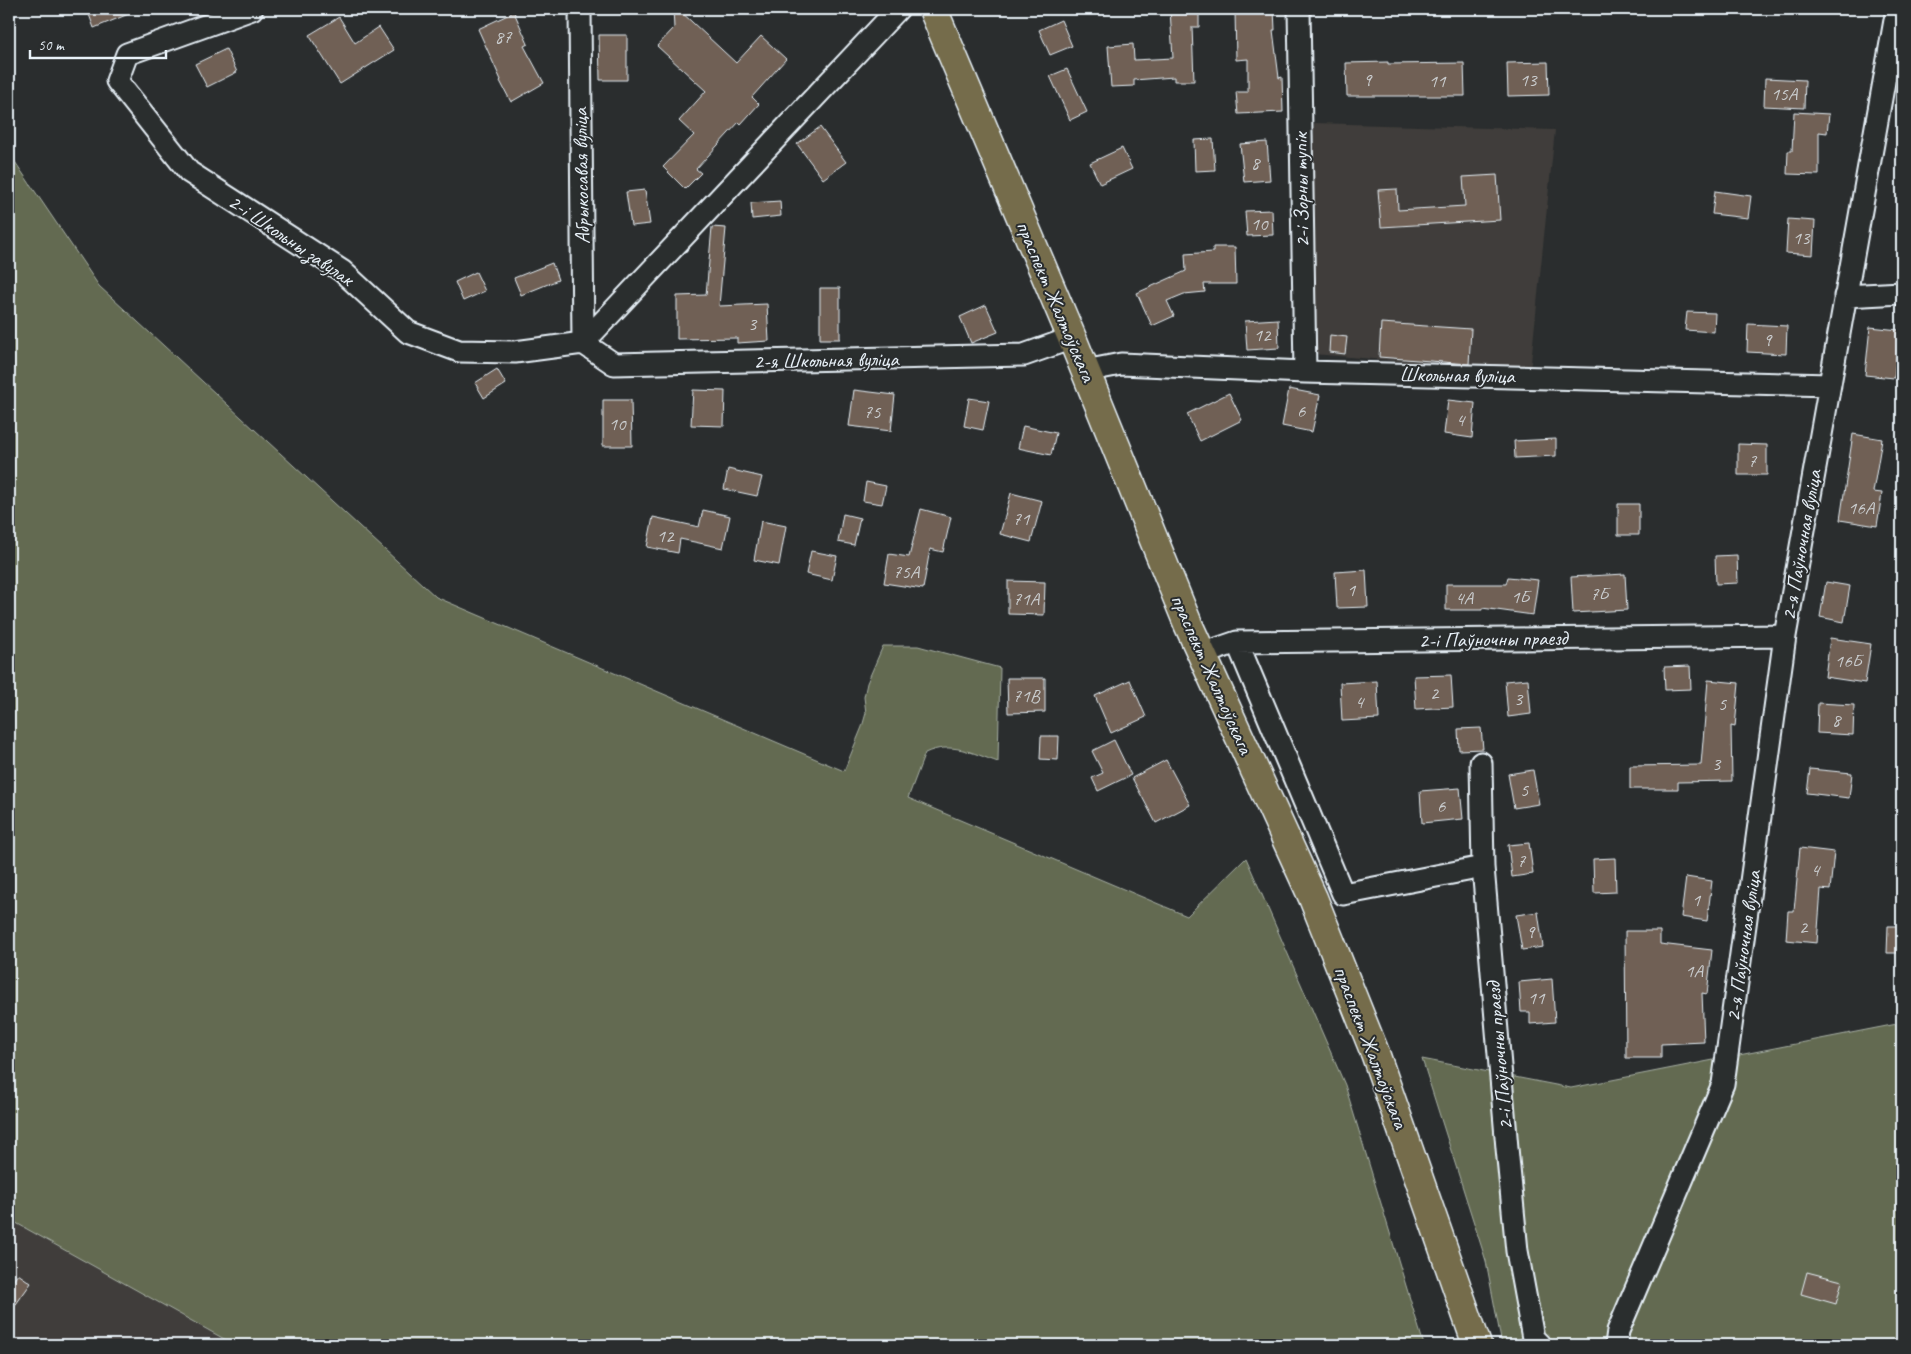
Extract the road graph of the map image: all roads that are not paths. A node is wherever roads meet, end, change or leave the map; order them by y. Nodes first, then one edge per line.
1 (252, 9) edge
2 (580, 9) edge
3 (898, 9) edge
4 (933, 9) edge
5 (1298, 9) edge
6 (1897, 9) edge
7 (1902, 293) edge
8 (1845, 296) junction
9 (1072, 338) junction
10 (583, 344) junction
11 (1085, 371) junction
12 (1305, 372) junction
13 (1830, 385) junction
14 (1785, 636) junction
15 (1238, 642) junction
16 (1202, 654) junction
17 (1481, 763) dead end
18 (1483, 867) junction
19 (1477, 1345) edge
20 (1540, 1345) edge
21 (1616, 1345) edge

1 - 10 street, 2-і Школьны завулак
2 - 10 street, Абрыкосавая вуліца
3 - 10 street
4 - 9 main road, праспект Жалтоўскага
5 - 12 street, 2-і Зорны тупік
6 - 8 street, 2-я Паўночная вуліца
7 - 8 street
8 - 13 street, 2-я Паўночная вуліца
9 - 10 street, 2-я Школьная вуліца
9 - 11 main road, праспект Жалтоўскага
11 - 12 street, Школьная вуліца
11 - 16 main road, праспект Жалтоўскага
12 - 13 street, Школьная вуліца
13 - 14 street, 2-я Паўночная вуліца
14 - 15 street, 2-і Паўночны праезд
14 - 21 street, 2-я Паўночная вуліца
15 - 16 street, 2-і Паўночны праезд
15 - 18 street
16 - 19 main road, праспект Жалтоўскага
17 - 18 street, 2-і Паўночны праезд
18 - 20 street, 2-і Паўночны праезд

